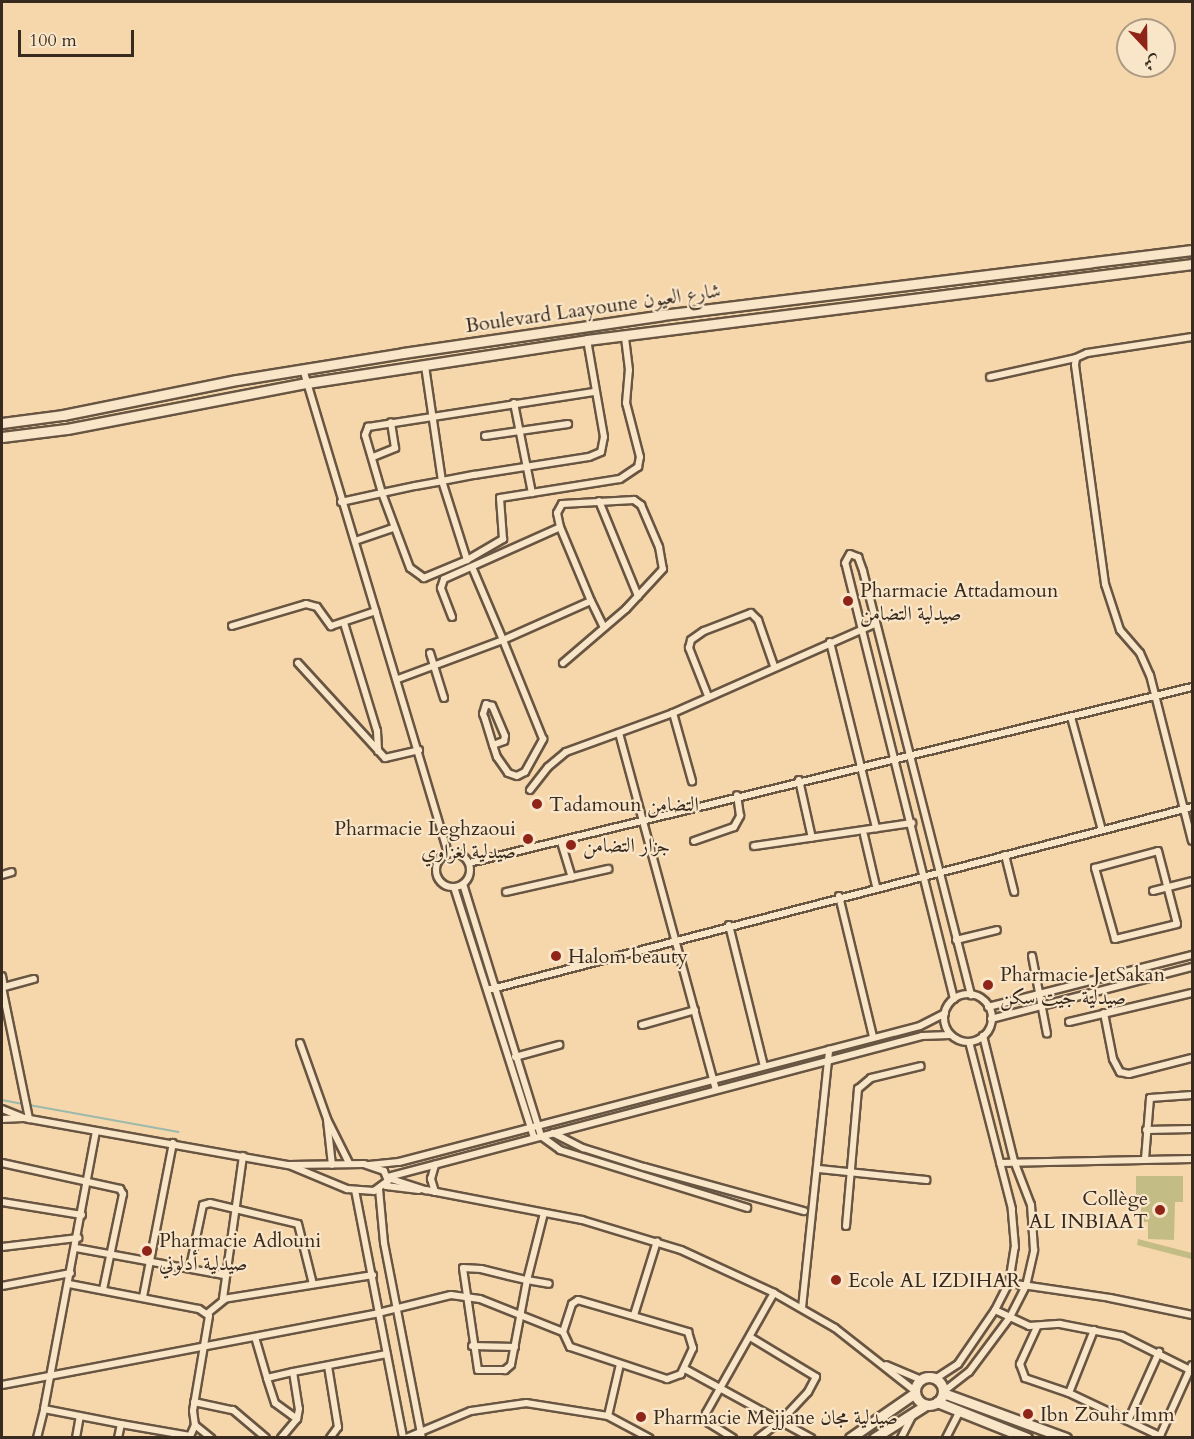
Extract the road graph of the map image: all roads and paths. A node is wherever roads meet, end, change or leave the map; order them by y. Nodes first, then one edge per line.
1 (1192, 250) edge
2 (1192, 264) edge
3 (625, 335) junction
4 (1192, 337) edge
5 (588, 340) junction
6 (1076, 358) junction
7 (425, 366) junction
8 (303, 369) junction
9 (990, 377) dead end
10 (307, 383) junction
11 (596, 393) junction
12 (514, 403) junction
13 (434, 416) junction
14 (391, 422) junction
15 (2, 423) edge
16 (568, 424) dead end
17 (519, 430) junction
18 (485, 436) dead end
19 (2, 437) edge
20 (373, 456) junction
21 (527, 466) junction
22 (442, 481) junction
23 (382, 493) junction
24 (532, 493) junction
25 (599, 501) junction
26 (341, 502) junction
27 (560, 527) junction
28 (392, 528) junction
29 (355, 541) junction
30 (467, 560) junction
31 (472, 567) junction
32 (638, 596) junction
33 (591, 601) junction
34 (376, 611) junction
35 (452, 617) dead end
36 (344, 623) junction
37 (875, 624) junction
38 (232, 626) dead end
39 (603, 626) junction
40 (863, 628) junction
41 (503, 640) junction
42 (830, 642) junction
43 (430, 653) dead end
44 (298, 663) dead end
45 (563, 663) dead end
46 (774, 666) junction
47 (434, 668) junction
48 (398, 679) junction
49 (1192, 687) edge
50 (708, 696) junction
51 (1154, 696) junction
52 (444, 698) dead end
53 (896, 708) junction
54 (884, 711) junction
55 (673, 713) junction
56 (1071, 717) junction
57 (619, 733) junction
58 (493, 746) junction
59 (419, 750) junction
60 (378, 751) junction
61 (908, 754) junction
62 (895, 757) junction
63 (860, 766) junction
64 (799, 780) junction
65 (692, 781) dead end
66 (530, 790) dead end
67 (736, 795) junction
68 (1192, 807) edge
69 (1184, 809) junction
70 (645, 820) junction
71 (912, 823) junction
72 (876, 828) junction
73 (1102, 830) junction
74 (864, 835) dead end
75 (812, 838) junction
76 (694, 841) dead end
77 (1192, 841) edge
78 (561, 842) junction
79 (754, 846) dead end
80 (448, 853) junction
81 (1005, 855) junction
82 (469, 863) junction
83 (608, 869) dead end
84 (938, 870) junction
85 (12, 872) dead end
86 (2, 874) edge
87 (926, 874) junction
88 (572, 877) junction
89 (1192, 881) edge
90 (463, 884) junction
91 (876, 886) junction
92 (454, 887) junction
93 (1170, 887) junction
94 (1153, 891) dead end
95 (506, 892) dead end
96 (1014, 892) dead end
97 (839, 896) junction
98 (729, 925) junction
99 (997, 930) dead end
100 (676, 940) junction
101 (956, 940) junction
102 (1192, 955) edge
103 (1032, 956) dead end
104 (1192, 967) edge
105 (2, 978) edge
106 (34, 979) dead end
107 (3, 987) edge
108 (491, 989) junction
109 (1192, 993) edge
110 (1042, 994) junction
111 (971, 995) junction
112 (954, 999) junction
113 (1043, 1006) junction
114 (988, 1007) junction
115 (695, 1010) junction
116 (945, 1013) junction
117 (1104, 1013) junction
118 (991, 1019) junction
119 (1069, 1022) dead end
120 (642, 1025) dead end
121 (1047, 1034) dead end
122 (950, 1035) junction
123 (983, 1036) junction
124 (873, 1037) junction
125 (969, 1042) junction
126 (300, 1043) dead end
127 (559, 1045) dead end
128 (829, 1049) junction
129 (515, 1057) junction
130 (1192, 1058) edge
131 (828, 1060) junction
132 (764, 1065) junction
133 (921, 1066) dead end
134 (713, 1079) junction
135 (716, 1089) junction
136 (1192, 1095) edge
137 (2, 1109) edge
138 (27, 1118) junction
139 (2, 1119) edge
140 (327, 1119) junction
141 (534, 1126) junction
142 (1192, 1129) edge
143 (1146, 1130) junction
144 (96, 1131) junction
145 (553, 1133) junction
146 (538, 1136) junction
147 (173, 1143) junction
148 (243, 1155) junction
149 (1146, 1159) junction
150 (1192, 1159) edge
151 (1014, 1161) junction
152 (1000, 1162) junction
153 (2, 1163) edge
154 (350, 1163) junction
155 (289, 1165) junction
156 (369, 1165) junction
157 (435, 1165) junction
158 (332, 1166) junction
159 (819, 1169) junction
160 (851, 1171) junction
161 (388, 1178) junction
162 (330, 1179) junction
163 (87, 1180) junction
164 (926, 1180) dead end
165 (382, 1188) junction
166 (355, 1190) junction
167 (426, 1190) junction
168 (435, 1192) junction
169 (2, 1202) edge
170 (235, 1207) junction
171 (747, 1208) dead end
172 (804, 1211) dead end
173 (544, 1213) junction
174 (82, 1215) junction
175 (846, 1226) dead end
176 (78, 1238) junction
177 (657, 1241) junction
178 (2, 1246) edge
179 (76, 1248) junction
180 (111, 1254) junction
181 (152, 1260) junction
182 (190, 1267) junction
183 (71, 1273) junction
184 (223, 1275) junction
185 (373, 1275) junction
186 (527, 1280) junction
187 (1009, 1283) junction
188 (69, 1284) junction
189 (313, 1284) junction
190 (549, 1284) dead end
191 (2, 1286) edge
192 (1026, 1286) junction
193 (104, 1290) junction
194 (774, 1293) junction
195 (465, 1295) junction
196 (143, 1297) junction
197 (224, 1300) junction
198 (396, 1308) junction
199 (802, 1308) junction
200 (995, 1310) junction
201 (208, 1313) junction
202 (378, 1313) junction
203 (520, 1315) junction
204 (634, 1315) junction
205 (1192, 1315) edge
206 (1010, 1317) junction
207 (1037, 1328) junction
208 (1094, 1330) junction
209 (563, 1332) junction
210 (255, 1337) junction
211 (750, 1337) junction
212 (204, 1346) junction
213 (472, 1346) junction
214 (515, 1347) junction
215 (1159, 1352) junction
216 (387, 1354) junction
217 (620, 1364) junction
218 (886, 1365) junction
219 (328, 1366) junction
220 (1191, 1368) edge
221 (685, 1369) junction
222 (293, 1372) junction
223 (49, 1376) junction
224 (267, 1378) junction
225 (935, 1379) junction
226 (921, 1380) junction
227 (2, 1386) edge
228 (719, 1387) junction
229 (915, 1392) junction
230 (943, 1392) junction
231 (1069, 1394) junction
232 (195, 1402) junction
233 (937, 1402) junction
234 (926, 1405) junction
235 (44, 1409) junction
236 (960, 1411) junction
237 (914, 1413) junction
238 (80, 1416) junction
239 (608, 1416) junction
240 (297, 1419) junction
241 (782, 1420) junction
242 (1128, 1421) junction
243 (121, 1424) junction
244 (195, 1425) junction
245 (420, 1429) junction
246 (37, 1437) edge
247 (76, 1437) edge
248 (118, 1437) edge
249 (190, 1437) edge
250 (211, 1437) edge
251 (266, 1437) edge
252 (281, 1437) edge
253 (330, 1437) edge
254 (404, 1437) edge
255 (422, 1437) edge
256 (649, 1437) edge
257 (733, 1437) edge
258 (758, 1437) edge
259 (811, 1437) edge
260 (850, 1437) edge
261 (874, 1437) edge
262 (901, 1437) edge
263 (946, 1437) edge
264 (1028, 1437) edge
265 (1066, 1437) edge
266 (1160, 1437) edge

1 - 8 street, Boulevard Laayoune شارع العيون
2 - 3 street, Boulevard Laayoune شارع العيون
3 - 5 street, Boulevard Laayoune شارع العيون
3 - 24 street
4 - 6 street
5 - 7 street, Boulevard Laayoune شارع العيون
5 - 11 street
6 - 9 street
6 - 51 street
7 - 10 street, Boulevard Laayoune شارع العيون
7 - 13 street
8 - 10 street
8 - 15 street, Boulevard Laayoune شارع العيون
10 - 19 street, Boulevard Laayoune شارع العيون
10 - 26 street
11 - 12 street
11 - 21 street
12 - 13 street
12 - 17 street
13 - 14 street
13 - 22 street
14 - 20 street
14 - 20 street
16 - 17 street
17 - 18 street
17 - 21 street
20 - 23 street
21 - 22 street
21 - 24 street
22 - 23 street
22 - 30 street
23 - 26 street
23 - 28 street
24 - 30 street
25 - 27 street
25 - 32 street
25 - 32 street
26 - 29 street
27 - 31 street
27 - 33 street
28 - 29 street
28 - 30 street
29 - 34 street
31 - 35 street
31 - 41 street
32 - 39 street
33 - 39 street
33 - 41 street
34 - 36 street
34 - 48 street
36 - 38 street
36 - 60 street
37 - 40 street
37 - 40 street
37 - 53 street
39 - 45 street
40 - 42 street
40 - 54 street
41 - 47 street
41 - 58 street
42 - 46 street
42 - 63 street
43 - 47 street
44 - 60 street
46 - 50 street
46 - 50 street
47 - 48 street
47 - 52 street
48 - 59 street
49 - 51 street
50 - 55 street
51 - 56 street
51 - 69 street
53 - 54 street
53 - 61 street
54 - 62 street
55 - 57 street
55 - 65 street
56 - 61 street
56 - 73 street
57 - 66 street
57 - 70 street
58 - 58 street
59 - 60 street
59 - 80 street
61 - 62 street
61 - 84 street
62 - 63 street
62 - 71 street
63 - 64 street
63 - 72 street
64 - 67 street
64 - 75 street
67 - 70 street
67 - 76 street
68 - 69 street
69 - 73 street
69 - 77 street
70 - 78 street
70 - 100 street
71 - 72 street
71 - 87 street
72 - 75 street
73 - 81 street
74 - 91 street
75 - 79 street
78 - 82 street
78 - 88 street
80 - 82 street
80 - 92 street
81 - 84 street
81 - 96 street
82 - 90 street
83 - 88 street
84 - 87 street
84 - 101 street
85 - 86 street
87 - 91 street
87 - 112 street
88 - 95 street
89 - 93 street
90 - 92 street
90 - 108 street
91 - 97 street
92 - 108 street
93 - 93 street
93 - 94 street
97 - 98 street
97 - 124 street
98 - 100 street
98 - 132 street
99 - 101 street
100 - 108 street
100 - 115 street
101 - 111 street
102 - 110 street
103 - 110 street
104 - 113 street
105 - 107 street
106 - 107 street
107 - 138 street
108 - 129 street
108 - 141 street
109 - 117 street
110 - 113 street
110 - 114 street
111 - 112 street
111 - 114 street
112 - 116 street
113 - 118 street
113 - 121 street
114 - 118 street
115 - 120 street
115 - 134 street
116 - 122 street
116 - 124 street
117 - 119 street
117 - 130 street
118 - 123 street
122 - 125 street
122 - 131 street
123 - 125 street
123 - 151 street
124 - 128 street
125 - 152 street
126 - 140 street
127 - 129 street
128 - 131 street
128 - 132 street
129 - 141 street
131 - 135 street
131 - 159 street
132 - 134 street
133 - 160 street
134 - 135 street
134 - 141 street
135 - 145 street
136 - 143 street
137 - 138 street
138 - 139 street
138 - 144 street
140 - 154 street
140 - 158 street
141 - 146 street
141 - 156 street
142 - 143 street
143 - 149 street
144 - 147 street
144 - 163 street
145 - 146 street
145 - 172 street
146 - 157 street
146 - 171 street
147 - 148 street
147 - 181 street
148 - 155 street
148 - 170 street
149 - 150 street
149 - 151 street
151 - 152 street
151 - 192 street
152 - 187 street
153 - 163 street
154 - 156 street
154 - 158 street
155 - 158 street
155 - 162 street
156 - 161 street
157 - 161 street
157 - 168 street
158 - 162 street
159 - 160 street
159 - 199 street
160 - 164 street
160 - 175 street
161 - 165 street
161 - 167 street
162 - 166 street
163 - 174 street
163 - 180 street
165 - 166 street
165 - 167 street
165 - 198 street
166 - 185 street
167 - 168 street
168 - 173 street
169 - 174 street
170 - 182 street
170 - 184 street
170 - 189 street
173 - 177 street
173 - 186 street
174 - 176 street
176 - 178 street
176 - 179 street
177 - 194 street
177 - 204 street
179 - 180 street
179 - 183 street
180 - 181 street
180 - 193 street
181 - 182 street
181 - 196 street
182 - 184 street
183 - 188 street
183 - 191 street
184 - 197 street
185 - 189 street
185 - 202 street
186 - 190 street
186 - 195 street
186 - 203 street
187 - 192 street
187 - 200 street
188 - 193 street
188 - 223 street
189 - 197 street
192 - 205 street
192 - 206 street
193 - 196 street
194 - 199 street
194 - 211 street
195 - 198 street
195 - 203 street
195 - 213 street
196 - 201 street
197 - 201 street
198 - 202 street
198 - 245 street
199 - 218 street
200 - 206 street
200 - 225 street
201 - 212 street
202 - 210 street
202 - 216 street
203 - 209 street
203 - 214 street
204 - 209 street
204 - 221 street
206 - 207 street
206 - 230 street
207 - 208 street
207 - 231 street
208 - 215 street
208 - 231 street
209 - 217 street
210 - 212 street
210 - 224 street
211 - 228 street
211 - 241 street
212 - 223 street
212 - 232 street
213 - 214 street
213 - 214 street
215 - 220 street
215 - 242 street
216 - 219 street
216 - 254 street
217 - 221 street
217 - 239 street
218 - 226 street
218 - 229 street
219 - 222 street
219 - 253 street
220 - 266 street
221 - 228 street
222 - 224 street
222 - 240 street
223 - 227 street
223 - 235 street
224 - 240 street
225 - 226 street
225 - 230 street
226 - 229 street
228 - 241 street
228 - 257 street
229 - 234 street
229 - 260 street
230 - 233 street
230 - 265 street
231 - 242 street
232 - 244 street
232 - 251 street
233 - 234 street
233 - 236 street
234 - 237 street
235 - 238 street
235 - 246 street
236 - 263 street
236 - 264 street
237 - 261 street
237 - 262 street
238 - 243 street
238 - 247 street
239 - 245 street
239 - 256 street
240 - 252 street
241 - 258 street
241 - 259 street
242 - 266 street
243 - 248 street
243 - 249 street
244 - 249 street
244 - 250 street
245 - 254 street
245 - 255 street

